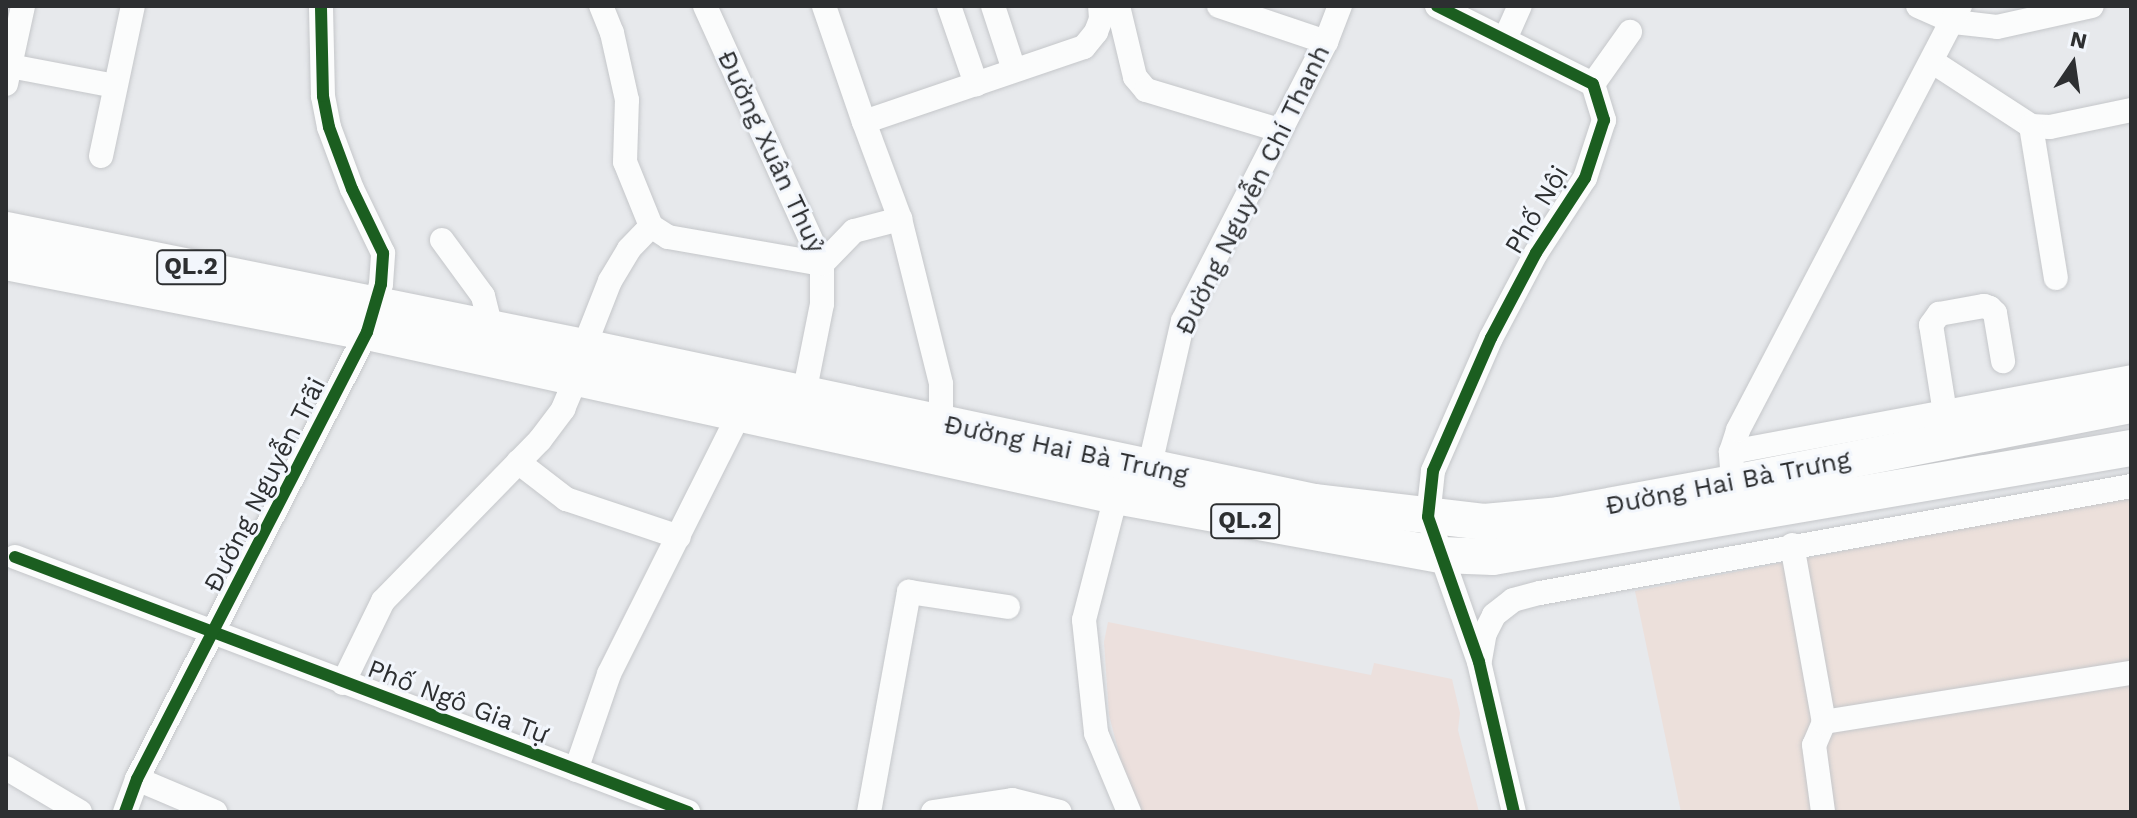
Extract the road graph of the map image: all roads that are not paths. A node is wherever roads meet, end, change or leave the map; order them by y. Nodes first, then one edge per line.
1 (23, 6) edge
2 (133, 6) edge
3 (321, 6) edge
4 (601, 6) edge
5 (705, 6) edge
6 (824, 6) edge
7 (949, 6) edge
8 (993, 6) edge
9 (1100, 6) edge
10 (1118, 6) edge
11 (1219, 6) edge
12 (1340, 6) edge
13 (1437, 6) edge
14 (1520, 6) edge
15 (1918, 6) edge
16 (2092, 6) edge
17 (1957, 14) edge
18 (1630, 32) dead end
19 (1505, 39) junction
20 (1326, 42) junction
21 (1933, 62) junction
22 (1014, 70) junction
23 (8, 75) edge
24 (976, 84) junction
25 (1593, 84) junction
26 (115, 86) junction
27 (2131, 110) edge
28 (864, 122) junction
29 (2031, 126) junction
30 (1279, 130) junction
31 (101, 156) dead end
32 (900, 219) junction
33 (651, 226) junction
34 (6, 230) edge
35 (442, 240) dead end
36 (6, 262) edge
37 (822, 264) junction
38 (2056, 278) dead end
39 (371, 318) junction
40 (491, 328) junction
41 (2003, 361) dead end
42 (580, 363) junction
43 (2131, 377) edge
44 (804, 394) junction
45 (2131, 405) edge
46 (1945, 413) junction
47 (739, 414) junction
48 (937, 439) junction
49 (2131, 448) edge
50 (518, 462) junction
51 (1149, 469) junction
52 (1736, 483) junction
53 (2131, 486) edge
54 (1116, 496) junction
55 (1428, 517) junction
56 (679, 537) junction
57 (1792, 545) junction
58 (1759, 551) junction
59 (1442, 555) junction
60 (15, 557) dead end
61 (1008, 607) dead end
62 (214, 633) junction
63 (1479, 662) junction
64 (2131, 673) edge
65 (343, 683) junction
66 (1824, 722) junction
67 (6, 768) edge
68 (576, 770) junction
69 (137, 779) junction
70 (80, 812) edge
71 (125, 812) edge
72 (215, 812) edge
73 (688, 812) edge
74 (869, 812) edge
75 (933, 812) edge
76 (1060, 812) edge
77 (1129, 812) edge
78 (1514, 812) edge
79 (1823, 812) edge

1 - 23 street
2 - 26 street
3 - 39 street, Đường Nguyễn Trãi
4 - 33 street
5 - 37 street, Đường Xuân Thuỷ
6 - 28 street
7 - 24 street
8 - 22 street
9 - 22 street
10 - 30 street
11 - 20 street
12 - 20 street, Đường Nguyễn Chí Thanh
13 - 19 street
14 - 19 street
15 - 17 street
16 - 17 street
17 - 21 street
18 - 25 street
19 - 25 street
20 - 30 street, Đường Nguyễn Chí Thanh
21 - 29 street
21 - 52 street
22 - 24 street
23 - 26 street
24 - 28 street
25 - 55 street, Phố Nội
26 - 31 street
27 - 29 street
28 - 32 street
29 - 38 street
30 - 51 street, Đường Nguyễn Chí Thanh
32 - 37 street
32 - 48 street
33 - 37 street
33 - 42 street
34 - 39 highway, Đường Hai Bà Trưng / QL.2
35 - 40 street
36 - 39 highway, Đường Hai Bà Trưng / QL.2
37 - 44 street, Đường Xuân Thuỷ
39 - 40 highway, Đường Hai Bà Trưng / QL.2
39 - 42 highway, Đường Hai Bà Trưng / QL.2
39 - 62 street, Đường Nguyễn Trãi
40 - 42 highway, Đường Hai Bà Trưng / QL.2
41 - 46 street
42 - 44 highway, Đường Hai Bà Trưng / QL.2
42 - 47 highway, Đường Hai Bà Trưng / QL.2
42 - 50 street
43 - 46 street
44 - 48 highway, Đường Hai Bà Trưng / QL.2
45 - 52 highway, Đường Hai Bà Trưng / QL.2
46 - 52 street
47 - 48 highway, Đường Hai Bà Trưng / QL.2
47 - 56 street
48 - 51 highway, Đường Hai Bà Trưng / QL.2
48 - 54 highway, Đường Hai Bà Trưng / QL.2
49 - 52 highway, Đường Hai Bà Trưng / QL.2
50 - 56 street
50 - 65 street
51 - 55 highway, Đường Hai Bà Trưng / QL.2
52 - 55 highway, Đường Hai Bà Trưng / QL.2
52 - 58 street
52 - 59 highway, Đường Hai Bà Trưng / QL.2
53 - 57 street
54 - 59 highway, Đường Hai Bà Trưng / QL.2
54 - 77 street
55 - 59 street
56 - 68 street
57 - 58 street
57 - 66 street
58 - 63 street
59 - 63 street
60 - 62 street, Phố Ngô Gia Tự
61 - 74 street
62 - 65 street, Phố Ngô Gia Tự
62 - 69 street, Đường Nguyễn Trãi
63 - 78 street
64 - 66 street
65 - 68 street, Phố Ngô Gia Tự
66 - 79 street
67 - 70 street
68 - 73 street, Phố Ngô Gia Tự
69 - 71 street, Đường Nguyễn Trãi
69 - 72 street
75 - 76 street

